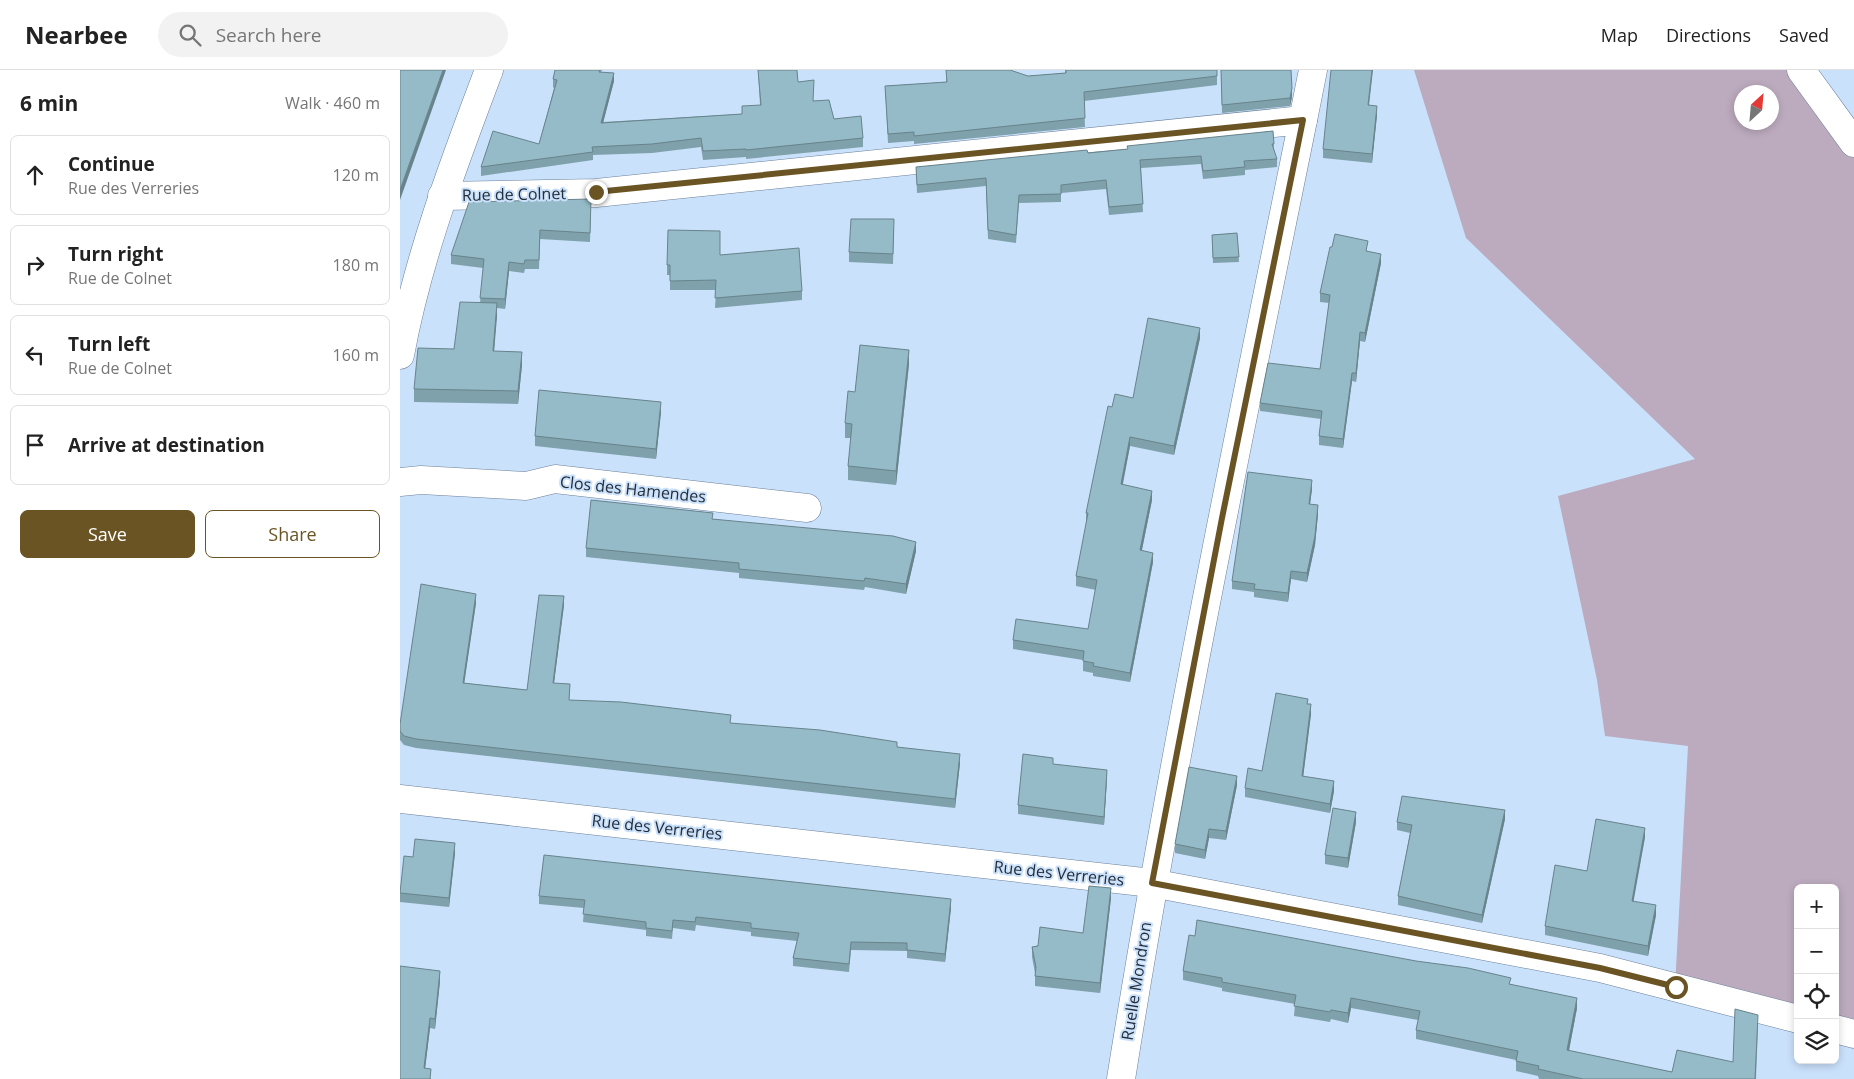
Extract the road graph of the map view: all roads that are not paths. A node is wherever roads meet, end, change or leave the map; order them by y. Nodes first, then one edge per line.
1 (489, 70) edge
2 (1313, 70) edge
3 (1801, 70) edge
4 (1303, 120) junction
5 (1854, 143) edge
6 (442, 196) junction
7 (400, 355) edge
8 (400, 482) edge
9 (807, 508) dead end
10 (400, 798) edge
11 (1152, 883) junction
12 (1794, 1018) edge
13 (1839, 1030) edge
14 (1854, 1034) edge
15 (1121, 1079) edge

1 - 6 street
2 - 4 street
3 - 5 street
4 - 6 street, Rue de Colnet
4 - 11 street
6 - 7 street
8 - 9 street, Clos des Hamendes
10 - 11 street, Rue des Verreries
11 - 12 street, Rue des Verreries
11 - 15 street, Ruelle Mondron
13 - 14 street

